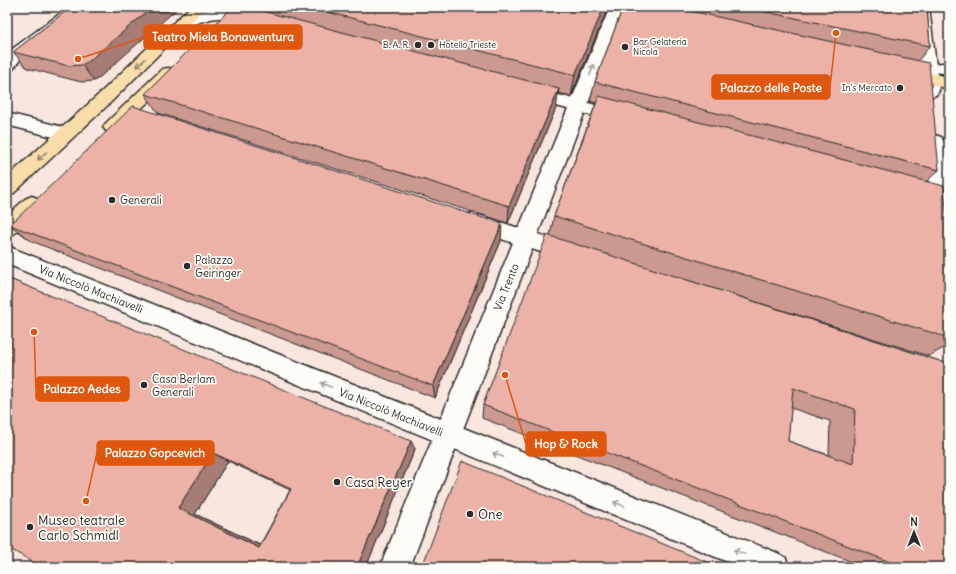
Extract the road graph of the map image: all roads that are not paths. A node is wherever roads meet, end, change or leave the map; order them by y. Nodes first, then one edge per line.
1 (78, 7) edge
2 (199, 7) edge
3 (922, 7) edge
4 (612, 8) edge
5 (233, 10) edge
6 (663, 20) edge
7 (184, 22) junction
8 (273, 25) edge
9 (212, 30) edge
10 (179, 62) edge
11 (7, 65) edge
12 (889, 70) edge
13 (947, 73) edge
14 (928, 78) junction
15 (516, 90) edge
16 (578, 106) junction
17 (128, 112) junction
18 (150, 117) edge
19 (7, 119) edge
20 (640, 122) edge
21 (66, 134) junction
22 (97, 141) edge
23 (7, 188) edge
24 (45, 192) edge
25 (938, 202) edge
26 (454, 215) edge
27 (7, 229) edge
28 (944, 235) edge
29 (525, 238) junction
30 (7, 255) edge
31 (593, 260) edge
32 (448, 434) junction
33 (395, 567) edge
34 (776, 567) edge

1 - 11 street
2 - 7 main road
3 - 14 street
4 - 6 main road
16 -> 4 street, Via Trento
5 - 7 street
5 - 8 street
5 - 9 main road
7 -> 21 main road
10 - 17 main road
12 - 14 main road
13 - 14 main road
14 - 25 street
15 - 16 street
16 - 20 street
16 - 29 street, Via Trento
17 - 18 street
17 - 22 main road
19 - 21 street
21 -> 23 main road
24 - 27 main road
25 - 28 street
26 - 29 street
29 - 31 street
29 - 32 street, Via Trento
32 -> 30 street, Via Niccolò Machiavelli
32 - 33 street, Via Trento
34 -> 32 street, Via Niccolò Machiavelli

